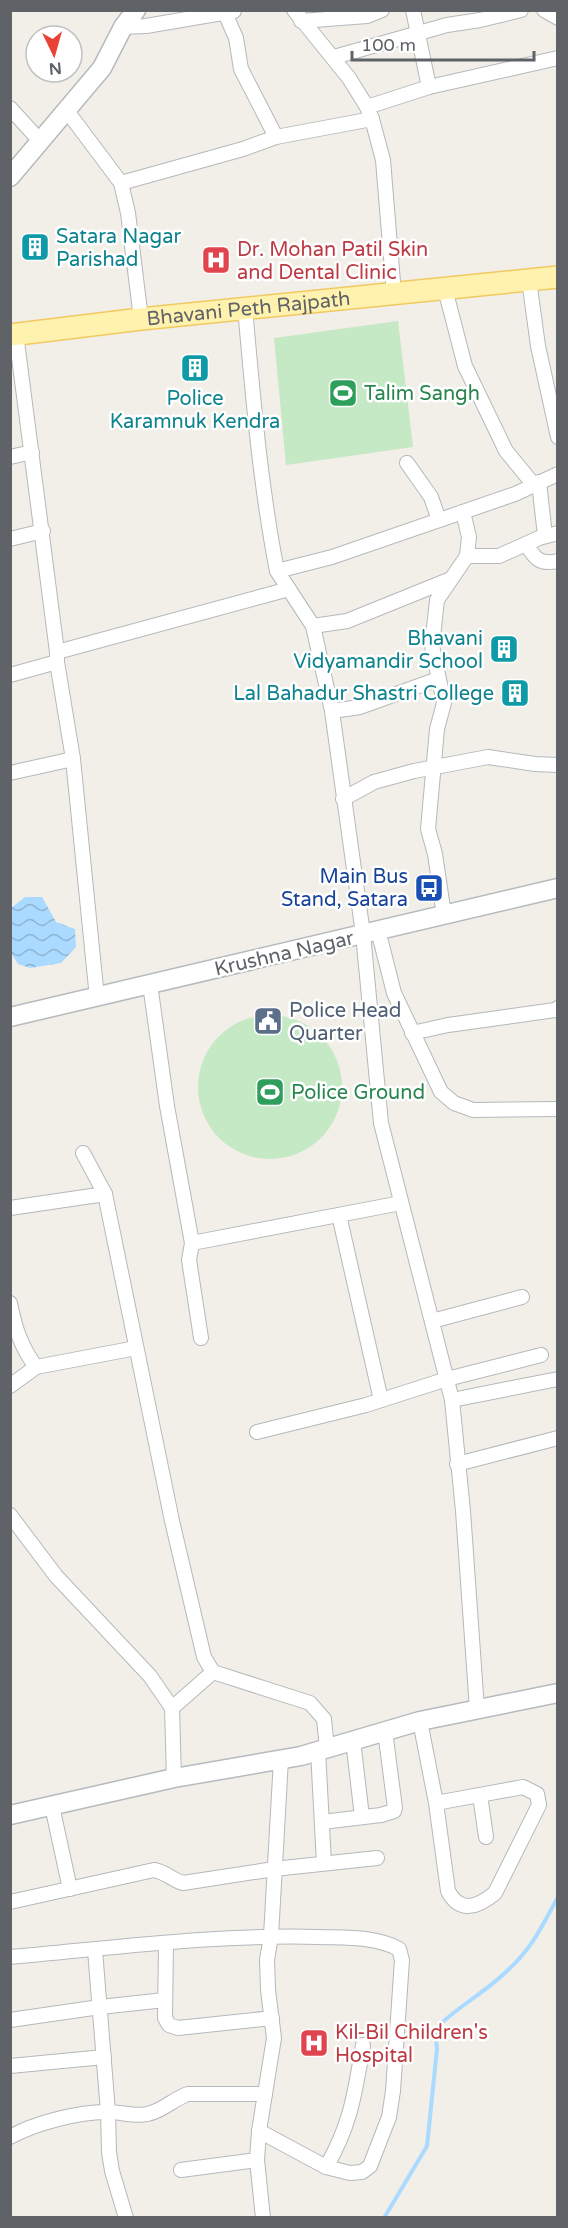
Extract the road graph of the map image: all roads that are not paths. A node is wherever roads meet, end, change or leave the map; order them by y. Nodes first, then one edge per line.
1 (136, 10) edge
2 (382, 10) edge
3 (412, 10) edge
4 (521, 10) edge
5 (544, 10) edge
6 (230, 12) edge
7 (297, 16) edge
8 (558, 18) edge
9 (123, 27) junction
10 (417, 34) junction
11 (334, 57) junction
12 (558, 58) edge
13 (429, 87) junction
14 (10, 108) edge
15 (67, 111) junction
16 (370, 113) junction
17 (276, 137) junction
18 (41, 142) junction
19 (10, 177) edge
20 (121, 183) junction
21 (558, 277) edge
22 (529, 280) junction
23 (445, 289) junction
24 (394, 294) junction
25 (245, 308) junction
26 (141, 319) junction
27 (13, 334) edge
28 (558, 437) edge
29 (32, 452) junction
30 (10, 457) edge
31 (408, 463) dead end
32 (558, 474) edge
33 (536, 484) junction
34 (463, 512) junction
35 (439, 520) junction
36 (43, 531) junction
37 (551, 535) edge
38 (10, 539) edge
39 (526, 544) junction
40 (467, 556) junction
41 (558, 561) edge
42 (278, 571) junction
43 (451, 579) junction
44 (289, 589) junction
45 (313, 626) junction
46 (57, 657) junction
47 (10, 675) edge
48 (438, 679) junction
49 (332, 711) junction
50 (73, 759) junction
51 (558, 765) edge
52 (432, 767) junction
53 (10, 773) edge
54 (343, 799) junction
55 (558, 888) edge
56 (444, 915) junction
57 (371, 932) junction
58 (150, 984) junction
59 (97, 998) junction
60 (558, 1008) edge
61 (10, 1017) edge
62 (412, 1033) junction
63 (558, 1108) edge
64 (83, 1153) dead end
65 (105, 1194) junction
66 (401, 1203) junction
67 (10, 1208) edge
68 (339, 1215) junction
69 (192, 1243) junction
70 (522, 1298) dead end
71 (10, 1303) edge
72 (432, 1321) junction
73 (201, 1338) dead end
74 (136, 1348) junction
75 (541, 1355) dead end
76 (36, 1367) junction
77 (447, 1379) junction
78 (558, 1379) edge
79 (10, 1386) edge
80 (452, 1400) junction
81 (381, 1401) junction
82 (257, 1432) dead end
83 (558, 1438) edge
84 (457, 1464) junction
85 (10, 1515) edge
86 (213, 1672) junction
87 (558, 1694) edge
88 (172, 1708) junction
89 (477, 1709) junction
90 (420, 1721) junction
91 (385, 1731) junction
92 (353, 1740) junction
93 (322, 1749) junction
94 (281, 1759) junction
95 (174, 1778) junction
96 (480, 1795) junction
97 (436, 1803) junction
98 (52, 1806) junction
99 (10, 1815) edge
100 (362, 1818) junction
101 (322, 1822) junction
102 (486, 1837) dead end
103 (377, 1857) dead end
104 (324, 1863) junction
105 (274, 1869) junction
106 (70, 1889) junction
107 (10, 1902) edge
108 (271, 1936) junction
109 (166, 1944) junction
110 (95, 1950) junction
111 (10, 1957) edge
112 (165, 2000) junction
113 (100, 2007) junction
114 (272, 2018) junction
115 (10, 2020) edge
116 (363, 2045) dead end
117 (104, 2057) junction
118 (10, 2066) edge
119 (265, 2094) junction
120 (108, 2112) junction
121 (259, 2131) junction
122 (10, 2137) edge
123 (257, 2160) junction
124 (326, 2167) junction
125 (181, 2170) dead end
126 (126, 2217) edge
127 (263, 2217) edge

1 - 9 main road
2 - 7 street
3 - 10 street
4 - 10 street
5 - 8 street
6 - 9 street
6 - 17 street
7 - 11 street
9 - 15 main road
10 - 11 street
10 - 13 street
11 - 16 street
12 - 13 street
13 - 16 street
14 - 18 street
15 - 18 main road
15 - 20 street
16 - 17 street
16 - 24 street
17 - 20 street
18 - 19 main road
20 - 26 street
21 - 22 main road, Bhavani Peth Rajpath
22 - 23 main road, Bhavani Peth Rajpath
22 - 28 street
23 - 24 main road, Bhavani Peth Rajpath
23 - 33 street
24 - 25 main road, Bhavani Peth Rajpath
25 - 26 main road, Bhavani Peth Rajpath
25 - 42 street
26 - 27 main road, Bhavani Peth Rajpath
27 - 29 street
29 - 30 street
29 - 36 street
31 - 35 street
32 - 33 street
33 - 34 street
33 - 37 street
34 - 35 street
34 - 40 street
35 - 42 street
36 - 38 street
36 - 46 street
37 - 39 street
39 - 40 street
39 - 41 street
40 - 43 street
42 - 44 street
43 - 45 street
43 - 48 street
44 - 45 street
44 - 46 street
45 - 49 street
46 - 47 street
46 - 50 street
48 - 49 street
48 - 52 street
49 - 54 street
50 - 53 street
50 - 59 street
51 - 52 street
52 - 54 street
52 - 56 street
54 - 57 street
55 - 56 main road, Krushna Nagar
56 - 57 main road, Krushna Nagar
57 - 58 main road, Krushna Nagar
57 - 62 street
57 - 66 street
58 - 59 main road, Krushna Nagar
58 - 69 street
59 - 61 main road, Krushna Nagar
60 - 62 street
62 - 63 street
64 - 65 street
65 - 67 street
65 - 74 street
66 - 68 street
66 - 72 street
68 - 69 street
68 - 81 street
69 - 73 street
70 - 72 street
71 - 76 street
72 - 77 street
74 - 76 street
74 - 86 street
75 - 77 street
76 - 79 street
77 - 80 street
77 - 81 street
78 - 80 street
80 - 84 street
81 - 82 street
83 - 84 street
84 - 89 street
85 - 88 street
86 - 88 street
86 - 93 street
87 - 89 main road
88 - 95 street
89 - 90 main road
90 - 91 main road
90 - 97 street
91 - 92 main road
91 - 100 street
92 - 93 main road
92 - 100 street
93 - 94 main road
93 - 101 street
94 - 95 main road
94 - 105 street
95 - 98 main road
96 - 97 street
96 - 97 street
96 - 102 street
98 - 99 main road
98 - 106 street
100 - 101 street
101 - 104 street
103 - 104 street
104 - 105 street
105 - 106 street
105 - 108 street
106 - 107 street
108 - 109 street
108 - 114 street
108 - 124 street
109 - 110 street
109 - 112 street
110 - 111 street
110 - 113 street
112 - 113 street
112 - 114 street
113 - 115 street
113 - 117 street
114 - 119 street
116 - 124 street
117 - 118 street
117 - 120 street
119 - 120 street
119 - 121 street
120 - 122 street
120 - 126 street
121 - 123 street
121 - 124 street
123 - 125 street
123 - 127 street

